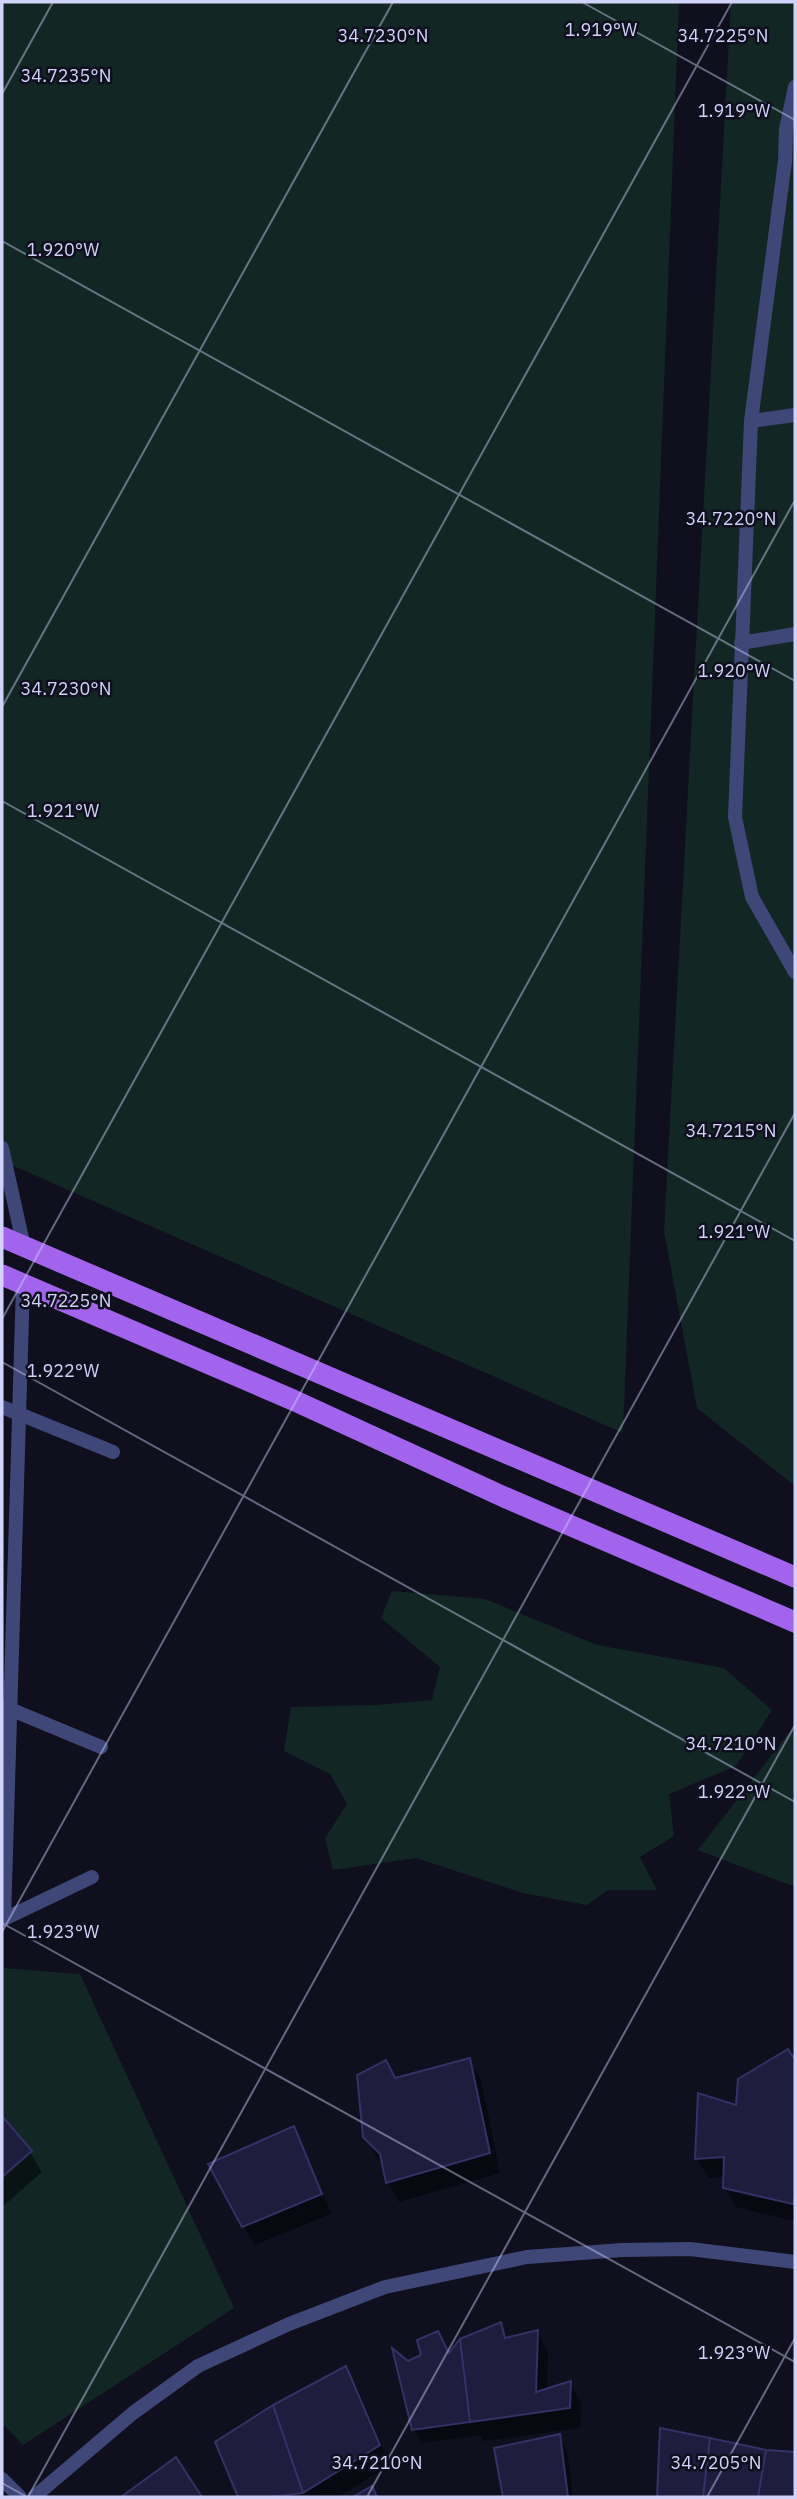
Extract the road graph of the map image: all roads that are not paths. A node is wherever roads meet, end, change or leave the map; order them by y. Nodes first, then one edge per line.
1 (795, 87) edge
2 (795, 415) edge
3 (751, 421) junction
4 (795, 635) edge
5 (741, 643) junction
6 (795, 972) edge
7 (2, 1148) edge
8 (2, 1237) edge
9 (24, 1247) junction
10 (2, 1275) edge
11 (23, 1284) junction
12 (2, 1407) edge
13 (19, 1414) junction
14 (113, 1452) dead end
15 (795, 1577) edge
16 (795, 1622) edge
17 (6, 1707) edge
18 (101, 1747) dead end
19 (92, 1877) dead end
20 (3, 1919) edge
21 (795, 2262) edge
22 (2, 2479) edge
23 (20, 2497) edge
24 (34, 2497) edge

1 - 3 street
2 - 3 street
3 - 5 street
4 - 5 street
5 - 6 street
7 - 9 street
8 - 9 main road
9 - 15 main road
10 - 11 main road
11 - 13 street
11 - 16 main road
12 - 13 street
13 - 14 street
13 - 17 street
17 - 18 street
17 - 20 street
19 - 20 street
21 - 24 street
22 - 23 street

